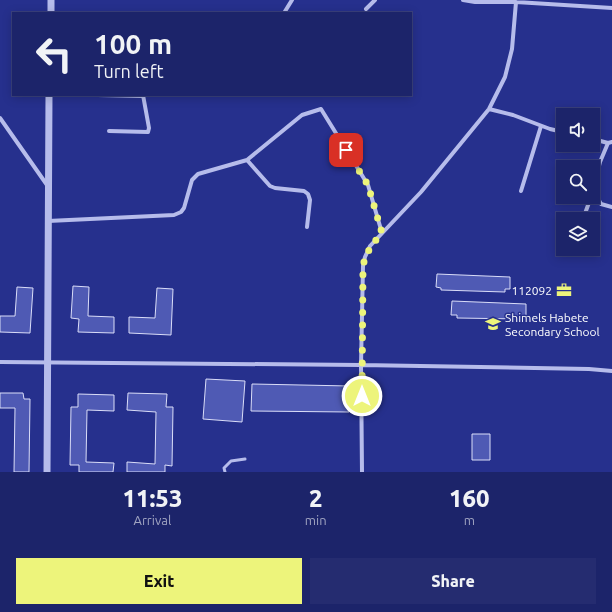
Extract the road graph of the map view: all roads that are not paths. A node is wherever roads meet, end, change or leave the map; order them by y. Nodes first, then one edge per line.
1 (51, 0) edge
2 (292, 0) edge
3 (375, 0) edge
4 (463, 0) edge
5 (516, 2) junction
6 (612, 8) edge
7 (366, 9) dead end
8 (51, 12) edge
9 (285, 12) edge
10 (50, 96) edge
11 (143, 96) edge
12 (490, 109) junction
13 (0, 118) edge
14 (541, 126) junction
15 (556, 130) edge
16 (109, 131) dead end
17 (600, 140) edge
18 (610, 142) edge
19 (247, 160) junction
20 (600, 162) edge
21 (48, 185) junction
22 (521, 191) dead end
23 (600, 202) edge
24 (612, 207) edge
25 (48, 221) junction
26 (307, 227) dead end
27 (382, 233) junction
28 (0, 362) edge
29 (48, 362) junction
30 (361, 365) junction
31 (612, 371) edge
32 (246, 460) dead end
33 (47, 472) edge
34 (224, 472) edge
35 (362, 472) edge

1 - 8 street
2 - 9 street
3 - 7 street
4 - 5 street
5 - 6 street
5 - 12 street
10 - 21 street
11 - 16 street
12 - 14 street
12 - 27 street
13 - 21 street
14 - 15 street
14 - 22 street
17 - 18 street
18 - 20 street
19 - 25 street
19 - 26 street
19 - 27 street
21 - 25 street
23 - 24 street
25 - 29 street
27 - 30 street
28 - 29 street
29 - 30 street
29 - 33 street
30 - 31 street
30 - 35 street
32 - 34 lane

